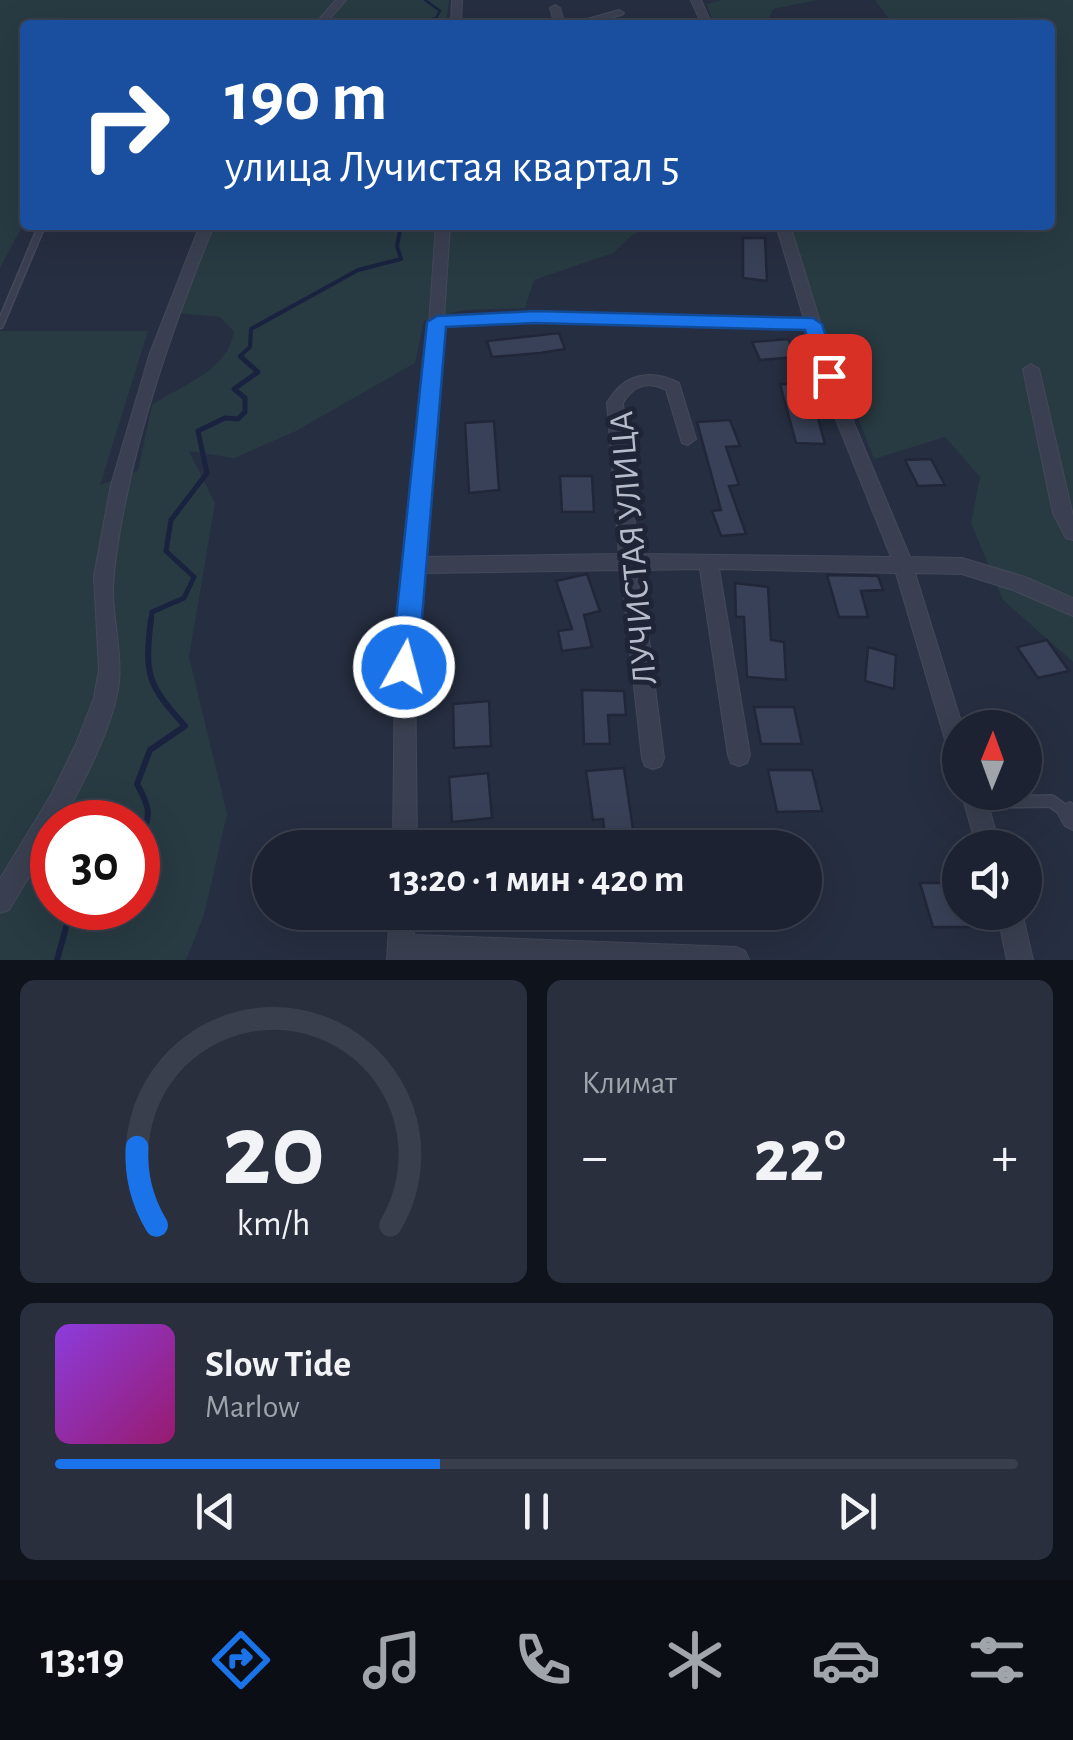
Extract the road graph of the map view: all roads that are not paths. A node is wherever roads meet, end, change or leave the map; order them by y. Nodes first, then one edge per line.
1 (341, 0) edge
2 (555, 8) dead end
3 (619, 13) dead end
4 (323, 20) edge
5 (559, 20) edge
6 (591, 20) edge
7 (40, 230) edge
8 (206, 230) edge
9 (443, 230) edge
10 (785, 230) edge
11 (437, 322) junction
12 (813, 324) junction
13 (0, 325) edge
14 (1032, 369) dead end
15 (688, 440) dead end
16 (1073, 533) edge
17 (708, 561) junction
18 (630, 562) junction
19 (902, 564) junction
20 (416, 565) junction
21 (1073, 607) edge
22 (947, 710) edge
23 (739, 756) dead end
24 (653, 758) dead end
25 (1042, 801) edge
26 (1071, 816) edge
27 (405, 830) edge
28 (0, 901) edge
29 (1013, 930) edge
30 (401, 954) edge
31 (736, 960) edge
32 (1020, 960) edge

1 - 4 street
2 - 5 street
3 - 6 street
7 - 13 lane
8 - 28 street
9 - 11 street
10 - 12 street
11 - 12 street
11 - 20 street
12 - 19 street
14 - 16 street
15 - 18 street, ЛУЧИСТАЯ УЛИЦА
17 - 18 street
17 - 19 street
17 - 23 street
18 - 20 street
18 - 24 street, ЛУЧИСТАЯ УЛИЦА
19 - 21 street
19 - 22 street
20 - 27 street
25 - 26 lane
29 - 32 street
30 - 31 street

